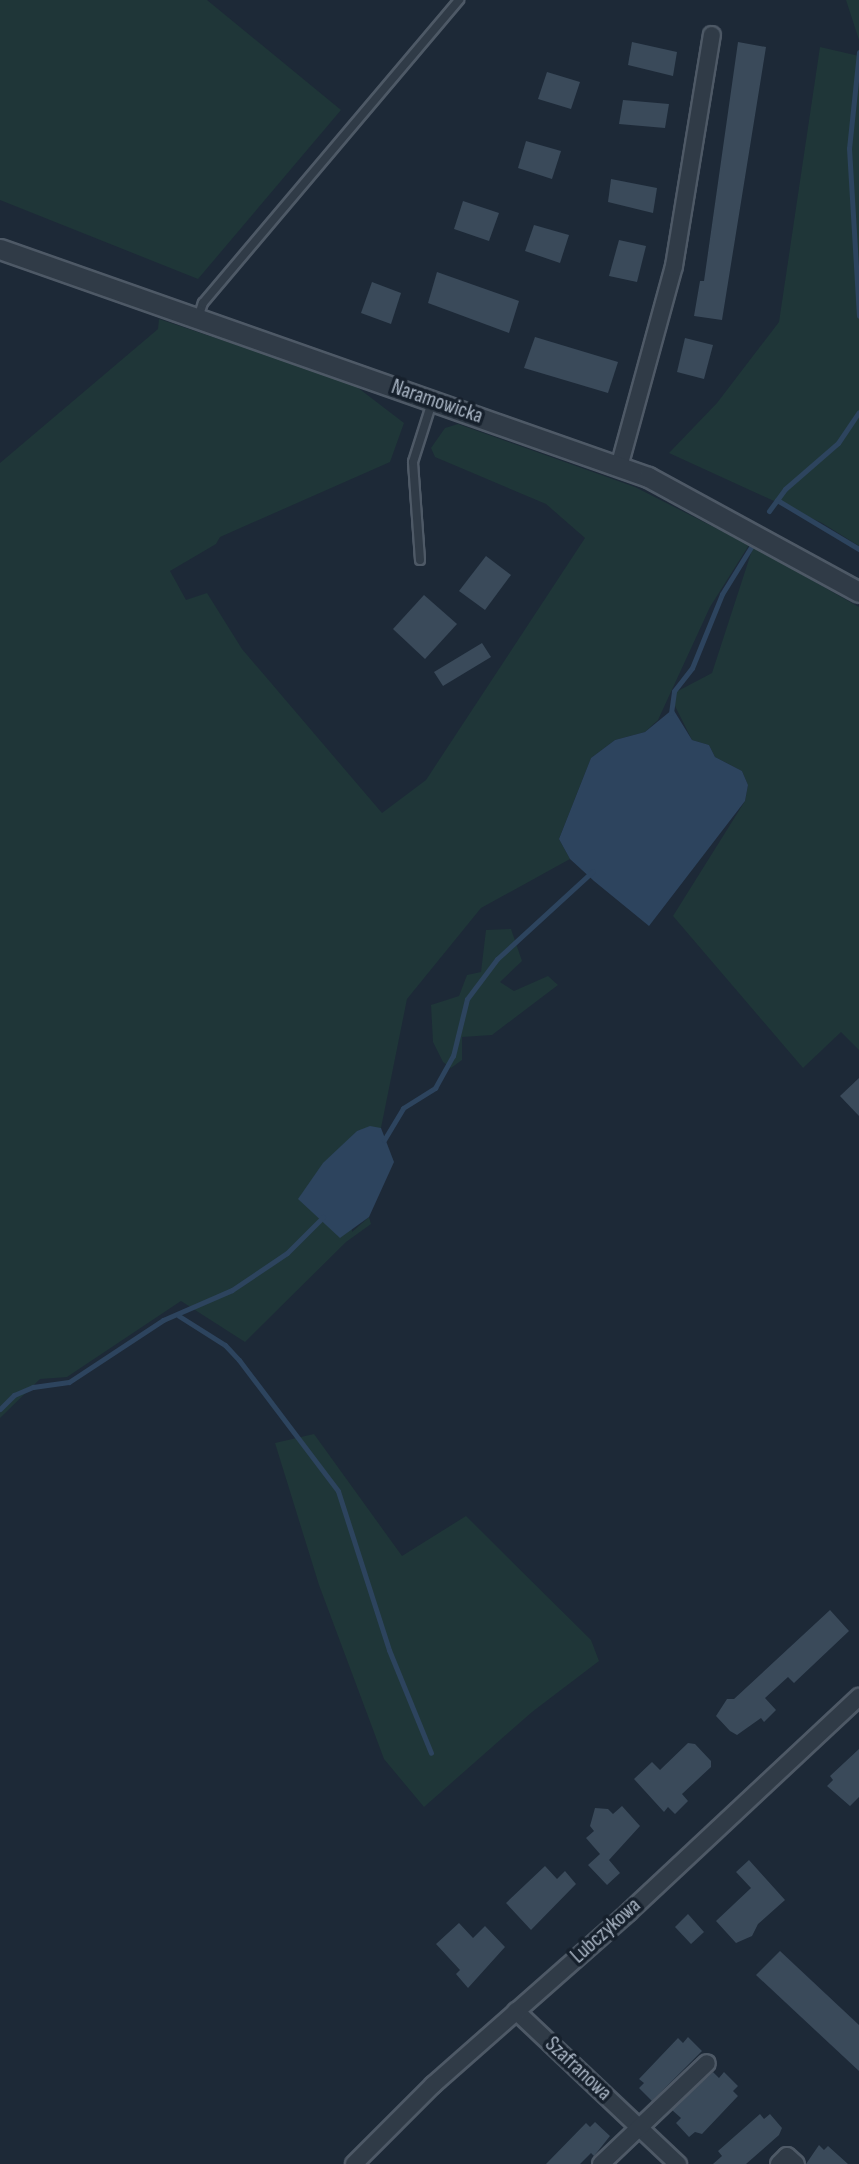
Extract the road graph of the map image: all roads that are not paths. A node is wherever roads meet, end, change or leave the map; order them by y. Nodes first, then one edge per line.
1 (459, 0) edge
2 (712, 35) dead end
3 (0, 249) edge
4 (198, 318) junction
5 (432, 400) junction
6 (620, 467) junction
7 (420, 560) dead end
8 (859, 592) edge
9 (859, 1697) edge
10 (516, 2011) junction
11 (707, 2063) dead end
12 (639, 2126) junction
13 (354, 2164) edge
14 (601, 2164) edge
15 (678, 2164) edge
16 (779, 2164) edge
17 (796, 2164) edge

1 - 4 lane
2 - 6 street
3 - 4 street, Naramowicka
4 - 5 street, Naramowicka
5 - 6 street, Naramowicka
5 - 7 lane
6 - 8 street, Naramowicka
9 - 10 street, Lubczykowa
10 - 12 street, Szafranowa
10 - 13 street, Lubczykowa
11 - 12 street
12 - 14 street
12 - 15 street, Szafranowa
16 - 17 street

